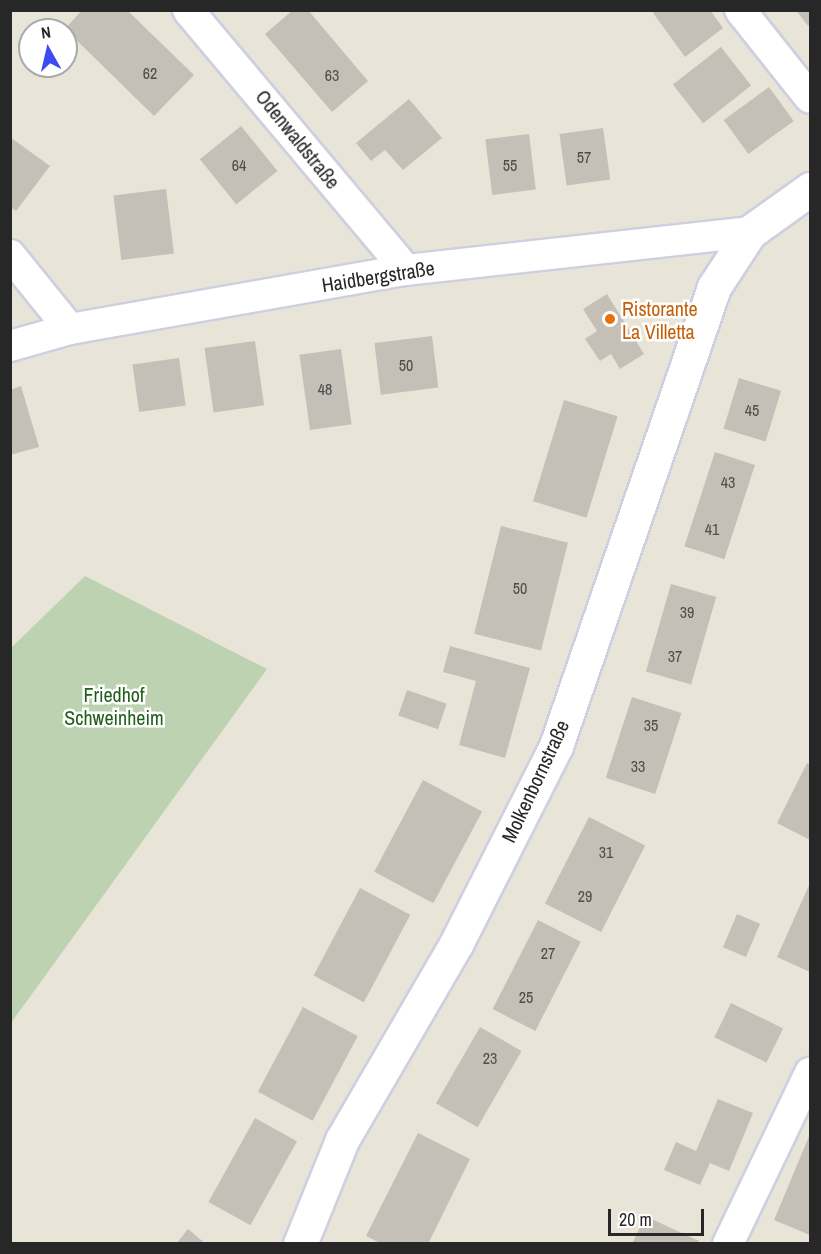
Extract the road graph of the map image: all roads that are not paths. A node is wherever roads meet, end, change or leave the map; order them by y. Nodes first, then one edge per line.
1 (188, 10) edge
2 (740, 10) edge
3 (810, 98) edge
4 (810, 189) edge
5 (750, 232) junction
6 (10, 255) edge
7 (406, 270) junction
8 (70, 329) junction
9 (10, 346) edge
10 (810, 1072) edge
11 (300, 1244) edge
12 (728, 1244) edge

1 - 7 street, Odenwaldstraße
2 - 3 street
4 - 5 street
5 - 7 street, Haidbergstraße
5 - 11 street, Molkenbornstraße
6 - 8 street
7 - 8 street, Haidbergstraße
8 - 9 street, Haidbergstraße
10 - 12 street

